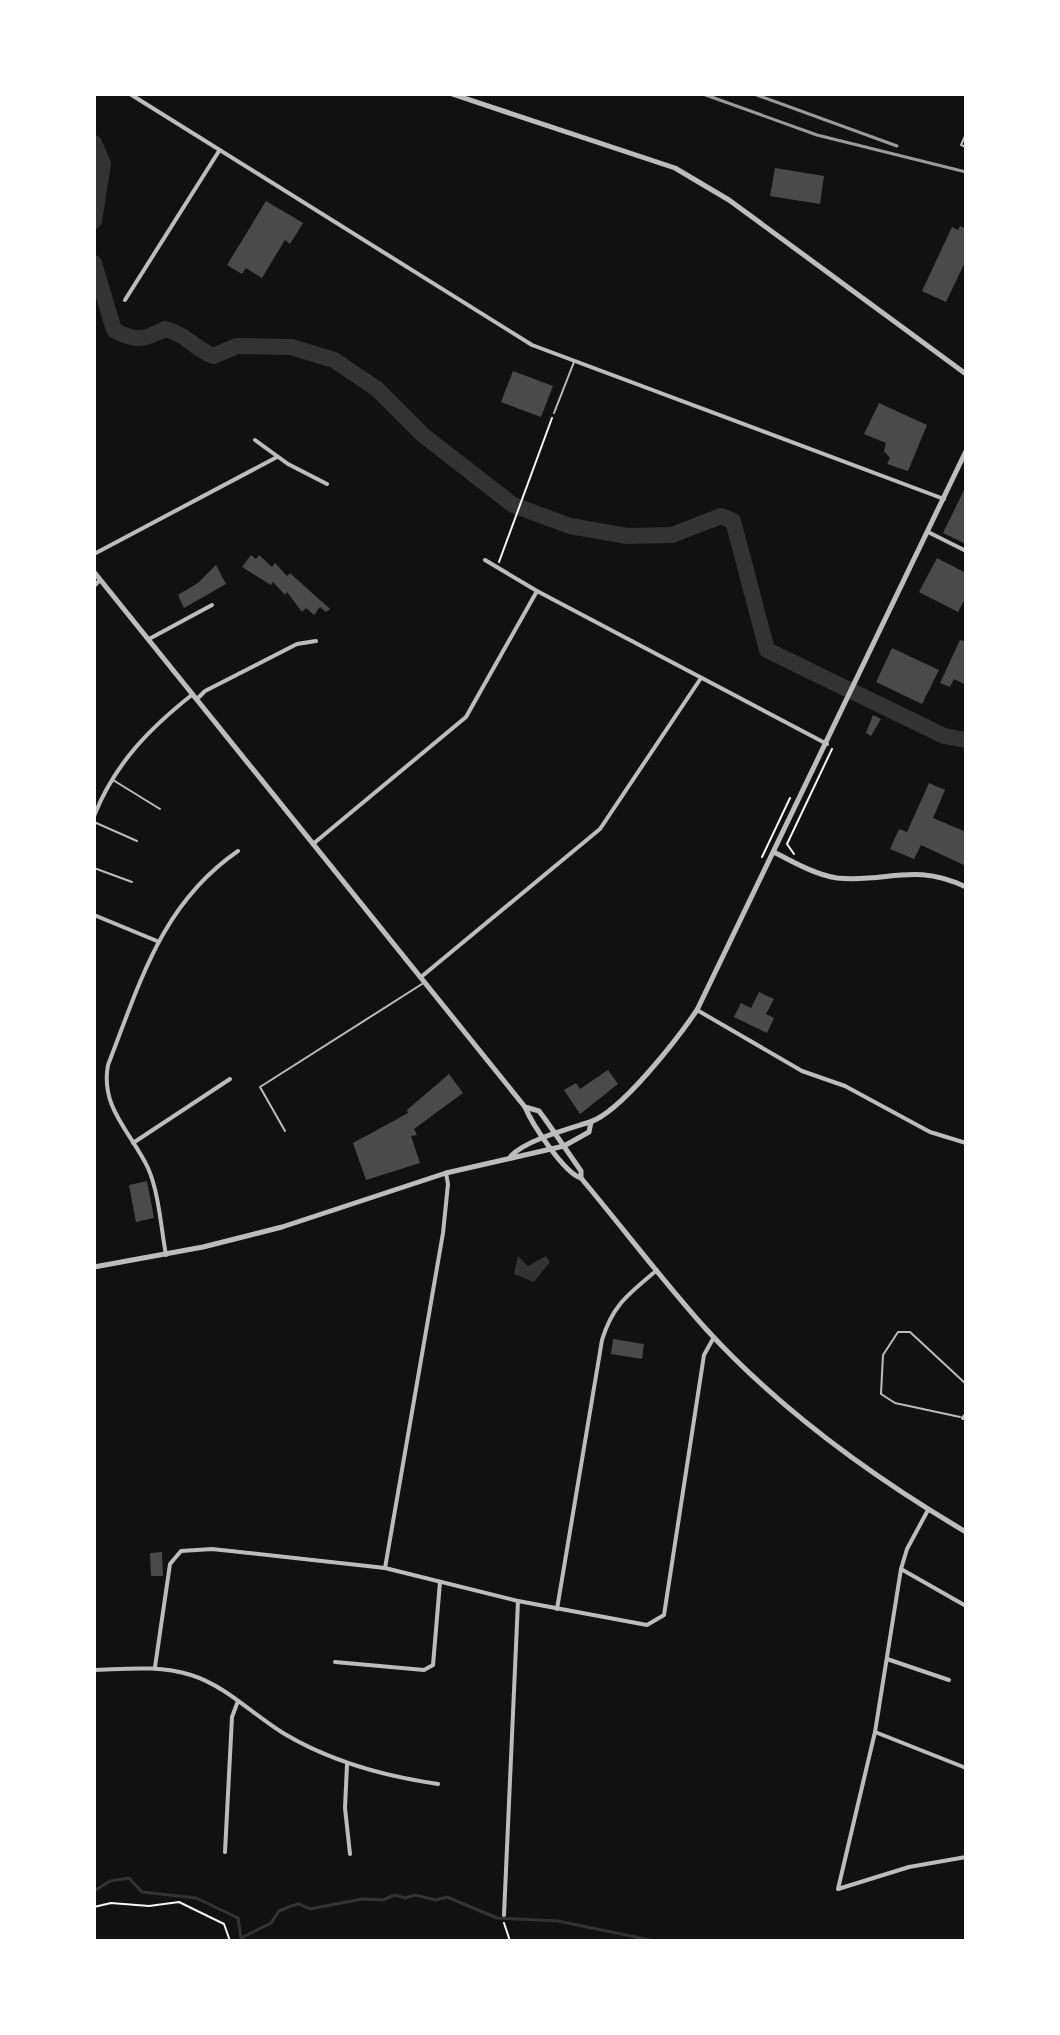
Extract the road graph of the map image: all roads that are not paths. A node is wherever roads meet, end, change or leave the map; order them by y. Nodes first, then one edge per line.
1 (130, 94) edge
2 (452, 94) edge
3 (966, 134) edge
4 (966, 147) edge
5 (219, 151) junction
6 (125, 300) dead end
7 (574, 361) junction
8 (966, 374) edge
9 (554, 413) road end
10 (255, 440) dead end
11 (966, 451) edge
12 (277, 457) junction
13 (327, 484) dead end
14 (944, 499) junction
15 (928, 532) junction
16 (966, 551) edge
17 (94, 554) edge
18 (485, 560) dead end
19 (94, 572) edge
20 (100, 580) junction
21 (94, 586) edge
22 (537, 591) junction
23 (212, 605) dead end
24 (149, 639) junction
25 (316, 641) dead end
26 (701, 678) junction
27 (195, 696) junction
28 (830, 745) junction
29 (111, 779) junction
30 (160, 809) dead end
31 (94, 819) edge
32 (137, 841) dead end
33 (313, 844) junction
34 (238, 851) dead end
35 (774, 852) junction
36 (94, 868) edge
37 (132, 882) dead end
38 (966, 887) edge
39 (94, 915) edge
40 (157, 941) junction
41 (422, 980) junction
42 (697, 1010) junction
43 (230, 1079) dead end
44 (525, 1107) junction
45 (591, 1122) junction
46 (285, 1131) dead end
47 (557, 1135) junction
48 (544, 1139) junction
49 (133, 1143) junction
50 (966, 1143) edge
51 (564, 1146) junction
52 (552, 1149) junction
53 (511, 1156) junction
54 (446, 1173) junction
55 (581, 1178) junction
56 (166, 1255) junction
57 (94, 1267) edge
58 (657, 1270) junction
59 (714, 1337) junction
60 (966, 1384) edge
61 (964, 1416) edge
62 (928, 1510) junction
63 (966, 1532) edge
64 (385, 1568) junction
65 (901, 1569) junction
66 (440, 1582) junction
67 (518, 1601) junction
68 (966, 1606) edge
69 (557, 1609) junction
70 (887, 1659) junction
71 (335, 1662) dead end
72 (155, 1667) junction
73 (94, 1670) edge
74 (949, 1680) dead end
75 (238, 1701) junction
76 (875, 1732) junction
77 (347, 1765) junction
78 (966, 1768) edge
79 (438, 1784) dead end
80 (225, 1852) dead end
81 (350, 1854) dead end
82 (966, 1857) edge
83 (504, 1915) dead end

1 - 5 street
2 - 8 street
3 - 4 lane
5 - 6 street
5 - 7 street
7 - 9 lane
7 - 14 street
10 - 12 street
11 - 14 street
12 - 13 street
12 - 17 street
14 - 15 street
15 - 16 street
15 - 28 street
18 - 22 street
19 - 20 street
20 - 21 street
20 - 24 street
22 - 26 street
22 - 33 street
23 - 24 street
24 - 27 street
25 - 27 street
26 - 28 street
26 - 41 street
27 - 29 street
27 - 33 street
28 - 35 street
29 - 30 lane
29 - 31 street
31 - 32 lane
33 - 41 street
34 - 40 street
35 - 38 street
35 - 42 street
36 - 37 lane
39 - 40 street
40 - 49 street
41 - 44 street
41 - 46 lane
42 - 45 street
42 - 50 street
43 - 49 street
44 - 47 street
44 - 48 street
45 - 47 street
45 - 51 street
47 - 48 street
47 - 51 street
48 - 52 street
48 - 53 street
49 - 56 street
51 - 52 street
51 - 55 street
52 - 53 street
52 - 55 street
53 - 54 street
54 - 56 street
54 - 64 street
55 - 58 street
56 - 57 street
58 - 59 street
58 - 69 street
59 - 62 street
59 - 69 street
60 - 61 lane
62 - 63 street
62 - 65 street
64 - 66 street
64 - 72 street
65 - 68 street
65 - 70 street
66 - 67 street
66 - 71 street
67 - 69 street
67 - 83 street
70 - 74 street
70 - 76 street
72 - 73 street
72 - 75 street
75 - 77 street
75 - 80 street
76 - 78 street
76 - 82 street
77 - 79 street
77 - 81 street

